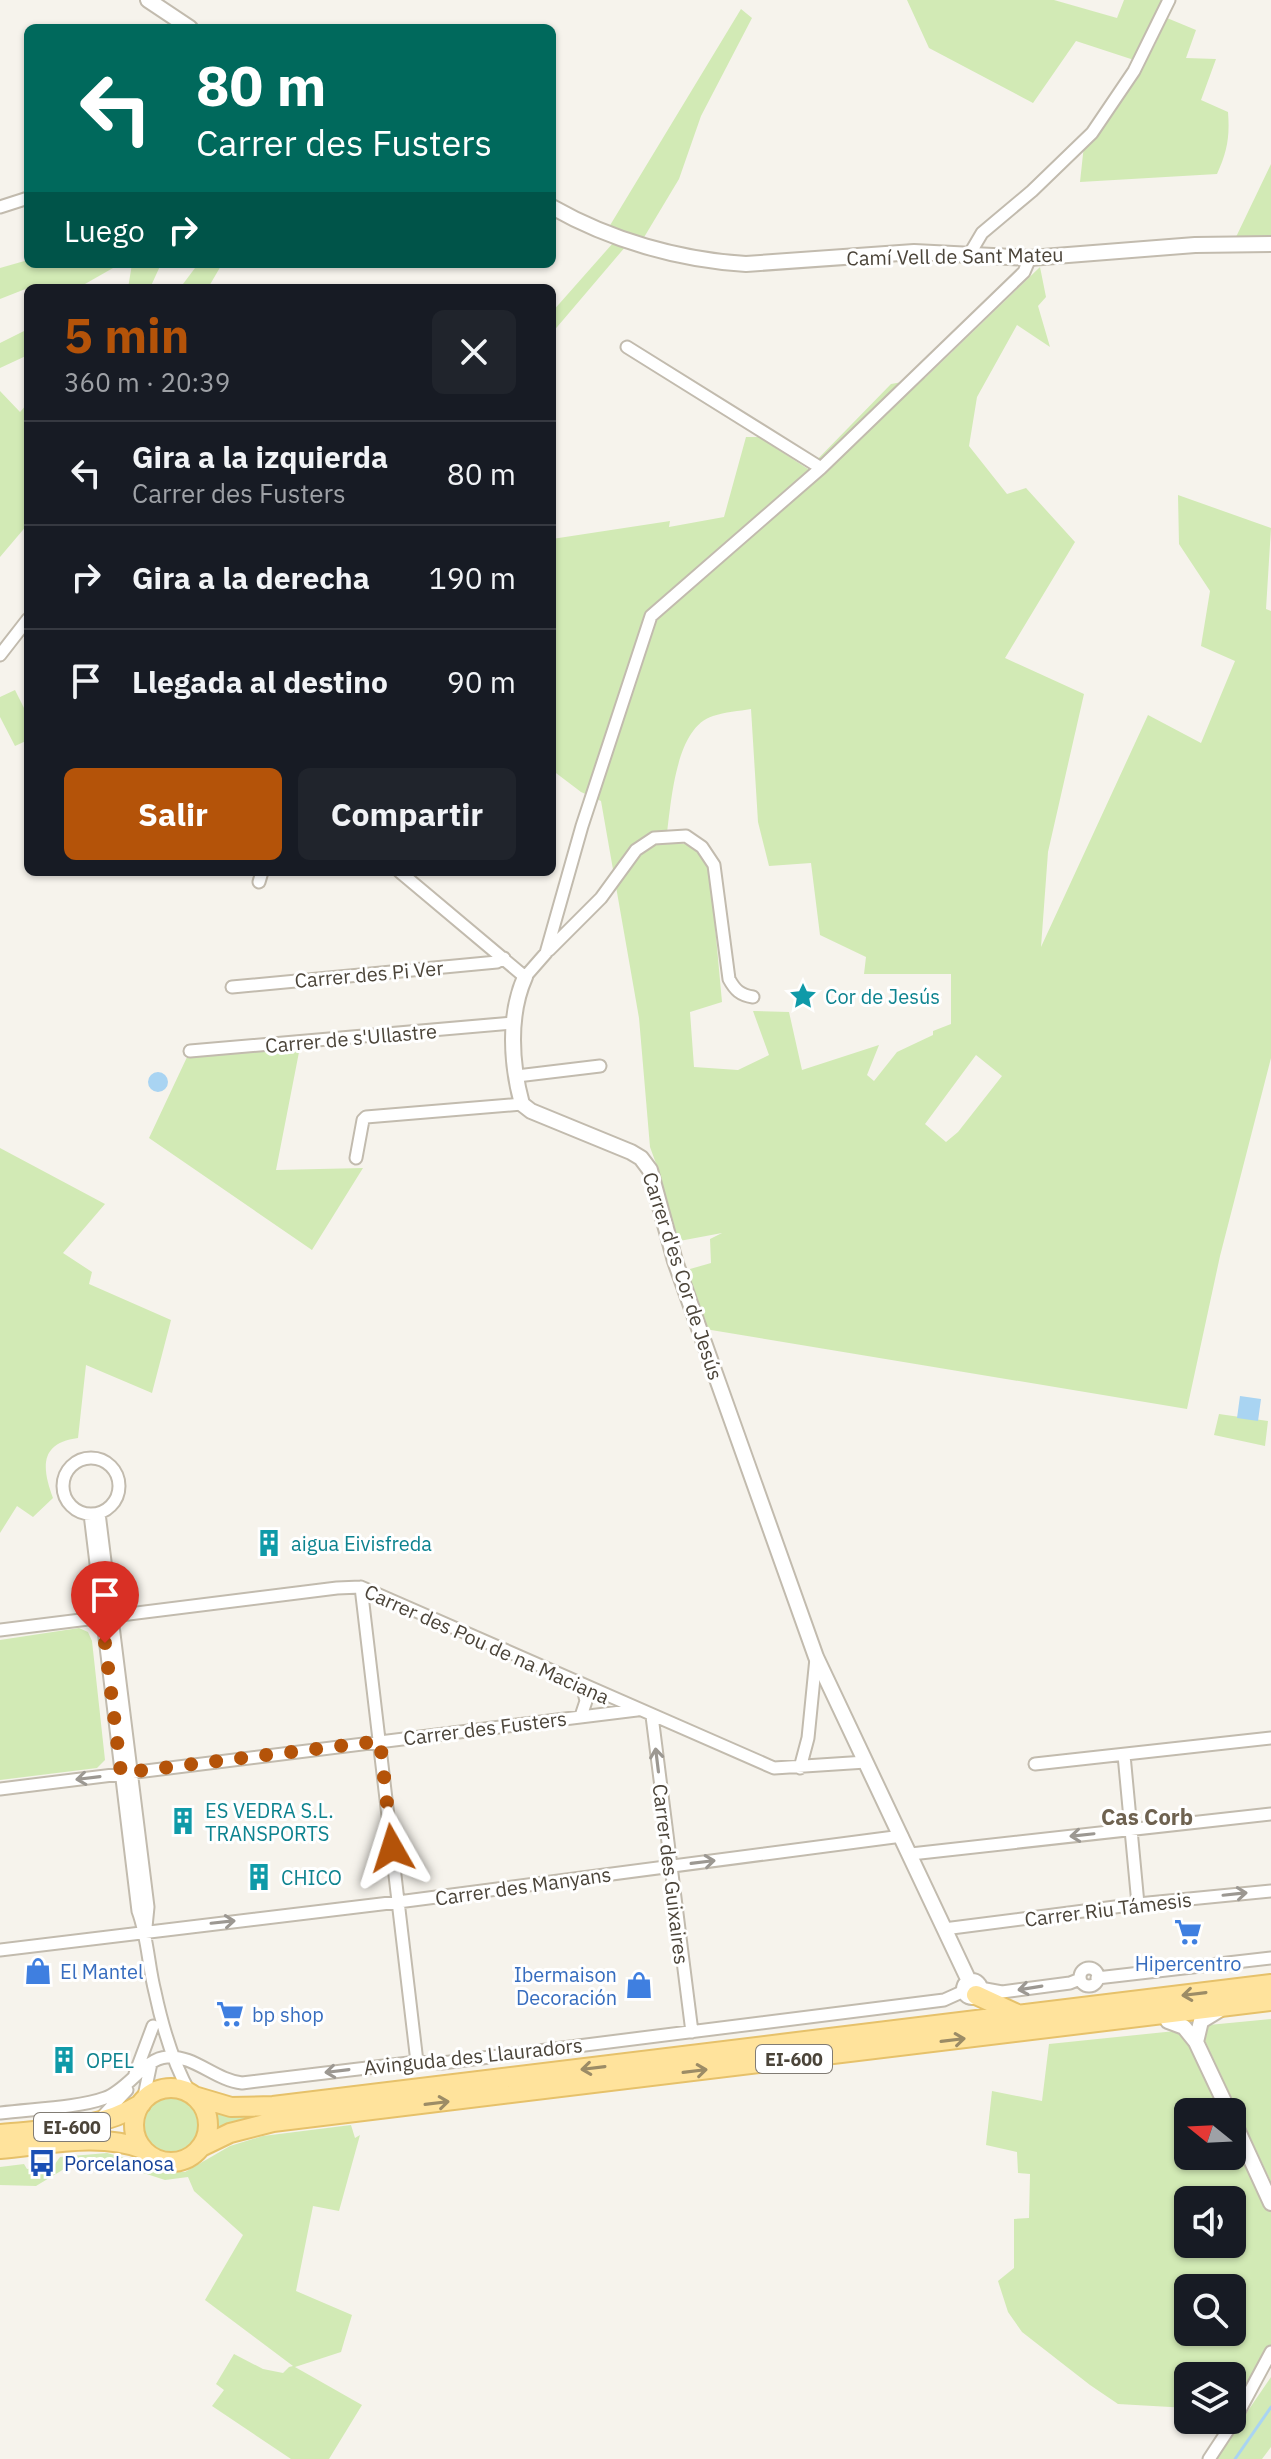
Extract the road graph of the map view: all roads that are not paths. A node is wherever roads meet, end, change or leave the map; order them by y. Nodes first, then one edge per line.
1 (148, 0) edge
2 (1169, 0) edge
3 (184, 24) edge
4 (24, 199) edge
5 (0, 207) edge
6 (556, 209) edge
7 (1271, 244) edge
8 (969, 255) junction
9 (1030, 258) junction
10 (627, 347) dead end
11 (821, 468) junction
12 (24, 628) edge
13 (0, 655) edge
14 (408, 876) edge
15 (546, 953) junction
16 (504, 958) junction
17 (525, 977) junction
18 (232, 987) dead end
19 (753, 997) dead end
20 (512, 1023) junction
21 (190, 1051) dead end
22 (600, 1066) dead end
23 (517, 1076) junction
24 (522, 1104) junction
25 (356, 1158) dead end
26 (94, 1514) junction
27 (361, 1587) junction
28 (108, 1618) junction
29 (0, 1630) edge
30 (816, 1657) junction
31 (582, 1684) junction
32 (637, 1710) junction
33 (581, 1716) junction
34 (652, 1716) junction
35 (1271, 1738) edge
36 (380, 1741) junction
37 (1124, 1755) junction
38 (866, 1762) junction
39 (1035, 1764) dead end
40 (800, 1768) junction
41 (126, 1773) junction
42 (0, 1789) edge
43 (1271, 1814) edge
44 (1131, 1830) junction
45 (902, 1836) junction
46 (911, 1854) junction
47 (670, 1866) junction
48 (1271, 1891) edge
49 (398, 1902) junction
50 (1138, 1904) junction
51 (944, 1929) junction
52 (146, 1931) junction
53 (0, 1950) edge
54 (1271, 1958) edge
55 (1271, 1984) edge
56 (154, 1990) junction
57 (971, 1990) junction
58 (1271, 2001) edge
59 (1228, 2006) junction
60 (1021, 2015) junction
61 (1168, 2021) joint
62 (1089, 2023) junction
63 (948, 2024) junction
64 (153, 2026) junction
65 (692, 2032) junction
66 (1196, 2042) junction
67 (174, 2057) junction
68 (151, 2062) junction
69 (417, 2062) junction
70 (442, 2063) junction
71 (131, 2082) junction
72 (446, 2086) junction
73 (192, 2095) junction
74 (1222, 2098) edge
75 (142, 2103) junction
76 (0, 2113) edge
77 (96, 2123) junction
78 (0, 2134) edge
79 (201, 2147) junction
80 (0, 2149) edge
81 (143, 2149) junction
82 (1246, 2149) edge
83 (1271, 2203) edge
84 (1271, 2352) edge
85 (1209, 2459) edge

1 - 3 street
2 - 8 street
4 - 5 street
6 - 8 street, Camí Vell de Sant Mateu
7 - 9 street, Camí Vell de Sant Mateu
8 - 9 street, Camí Vell de Sant Mateu
9 - 11 street
10 - 11 street
11 - 15 street
12 - 13 street
14 - 16 street
15 - 17 street
15 - 19 street
16 - 17 street
16 - 18 street, Carrer des Pi Ver
17 - 20 street
20 - 21 street, Carrer de s'Ullastre
20 - 23 street
22 - 23 street
23 - 24 street
24 - 25 street
24 - 30 street, Carrer d'es Cor de Jesús
26 - 26 street
26 - 28 street
27 - 28 street, Carrer des Pou de na Maciana
27 - 31 street, Carrer des Pou de na Maciana
27 - 36 street
28 - 29 street, Carrer des Pou de na Maciana
28 - 41 street
30 - 38 street, Carrer d'es Cor de Jesús
30 - 40 street
31 - 32 street, Carrer des Pou de na Maciana
31 - 33 street
32 - 33 street, Carrer des Fusters
32 - 34 street, Carrer des Pou de na Maciana
33 - 36 street, Carrer des Fusters
34 - 40 street, Carrer des Pou de na Maciana
47 -> 34 street, Carrer des Guixaires
35 - 37 street
36 - 41 street, Carrer des Fusters
36 - 49 street
37 - 39 street
37 - 44 street
38 - 40 street, Carrer des Pou de na Maciana
38 - 45 street, Carrer d'es Cor de Jesús
41 -> 42 street, Carrer des Fusters
41 - 52 street
43 - 44 street
44 -> 46 street
44 - 50 street
45 - 46 street, Carrer d'es Cor de Jesús
47 -> 45 street, Carrer des Manyans
46 - 51 street, Carrer d'es Cor de Jesús
47 - 49 street, Carrer des Manyans
47 - 65 street, Carrer des Guixaires
50 -> 48 street, Carrer Riu Támesis
52 -> 49 street, Carrer des Manyans
49 - 69 street
50 - 51 street, Carrer Riu Támesis
51 - 57 street, Carrer d'es Cor de Jesús
52 - 53 street, Carrer des Manyans
52 - 56 street
54 -> 57 street, Avinguda des Llauradors
55 -> 60 main road, EI-600
56 - 64 street
56 - 67 street
57 - 60 main road
57 - 63 main road
57 - 65 street, Avinguda des Llauradors
58 - 59 main road, EI-600
59 - 62 main road, EI-600
59 - 66 street
60 - 63 main road, EI-600
61 - 62 street
61 - 66 street
79 -> 62 main road, EI-600
63 -> 72 main road, EI-600
64 - 68 street
64 - 71 street
65 - 70 street, Avinguda des Llauradors
66 - 74 street
67 - 68 street
69 -> 67 street, Avinguda des Llauradors
67 - 73 street
68 - 71 street
68 - 75 street
69 - 70 street, Avinguda des Llauradors
70 - 72 street
71 - 76 street
71 - 77 street
72 - 73 main road, EI-600
73 - 75 main road, EI-600
73 - 79 main road
75 - 77 main road, EI-600
75 - 81 main road, EI-600
77 - 78 main road, EI-600
79 - 81 main road, EI-600
80 - 81 main road, EI-600
82 - 83 street
84 - 85 street

